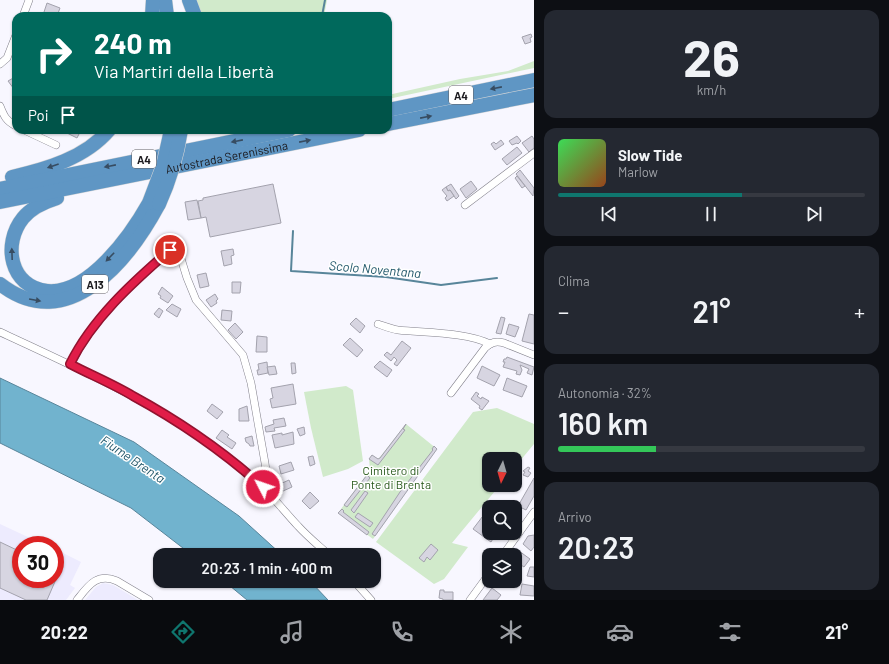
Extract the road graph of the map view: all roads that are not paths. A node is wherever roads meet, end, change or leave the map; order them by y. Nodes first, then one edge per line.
1 (29, 0) edge
2 (153, 0) edge
3 (165, 0) edge
4 (174, 0) edge
5 (189, 0) edge
6 (24, 12) edge
7 (152, 12) edge
8 (166, 12) edge
9 (176, 12) edge
10 (194, 12) edge
11 (12, 45) edge
12 (0, 64) edge
13 (534, 80) edge
14 (534, 95) edge
15 (431, 101) junction
16 (392, 104) edge
17 (0, 106) edge
18 (392, 109) edge
19 (392, 123) edge
20 (12, 124) edge
21 (33, 134) edge
22 (104, 134) edge
23 (170, 134) edge
24 (180, 134) edge
25 (269, 134) edge
26 (340, 134) edge
27 (56, 145) dead end
28 (534, 153) edge
29 (130, 176) junction
30 (0, 180) edge
31 (0, 189) edge
32 (0, 202) edge
33 (154, 203) junction
34 (466, 205) dead end
35 (170, 250) dead end
36 (179, 252) dead end
37 (0, 284) edge
38 (378, 324) dead end
39 (0, 332) edge
40 (490, 344) junction
41 (534, 355) edge
42 (70, 364) junction
43 (451, 392) dead end
44 (263, 487) junction
45 (534, 512) edge
46 (322, 548) edge
47 (507, 548) edge
48 (482, 584) edge
49 (360, 588) edge
50 (77, 600) edge
51 (149, 600) edge
52 (371, 600) edge
53 (470, 600) edge

1 - 6 street
2 - 7 highway
3 - 8 highway
4 - 9 highway
5 - 10 highway
11 - 12 street
13 -> 15 highway, A4
19 -> 14 highway, A4
15 - 16 highway
15 - 18 highway, A4
17 - 20 street
21 - 27 street
22 -> 30 highway
23 - 33 highway, A13, bridge
24 - 33 highway, A13, bridge
25 -> 31 highway, Autostrada Serenissima / A4
29 -> 26 highway, Autostrada Serenissima / A4
28 - 34 street
29 - 32 highway, Autostrada Serenissima / A4
33 -> 29 highway
37 -> 33 highway, A13
35 - 42 street
36 - 44 street
38 - 40 street
39 - 42 street
40 - 41 street
40 - 43 street
42 - 44 street
44 - 46 street
45 - 47 street
48 - 53 street
49 - 52 street
50 - 51 street

